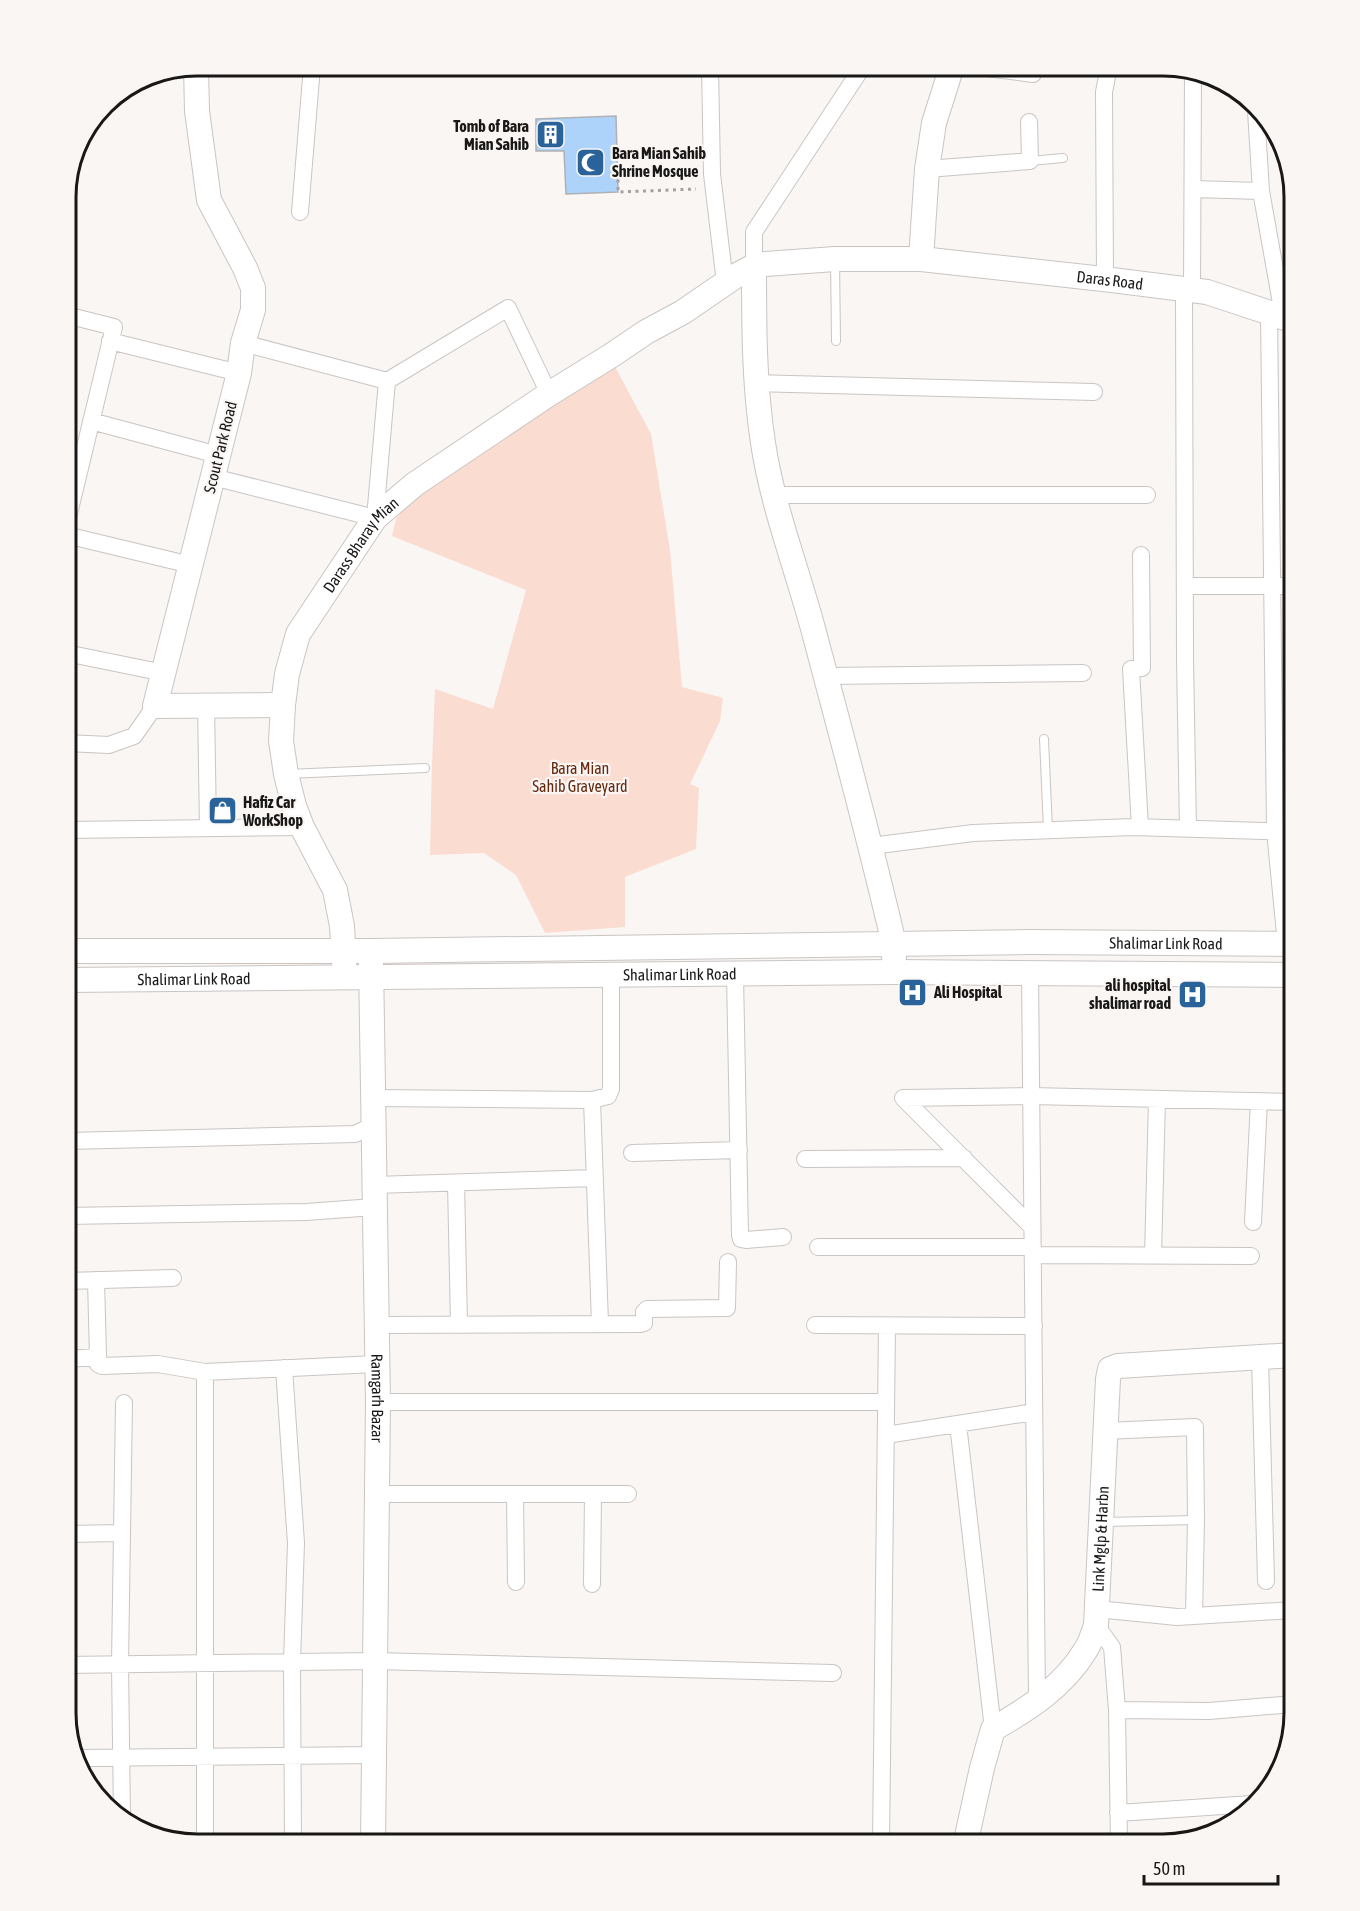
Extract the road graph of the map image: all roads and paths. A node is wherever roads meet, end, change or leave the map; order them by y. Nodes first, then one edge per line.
1 (196, 77) edge
2 (311, 77) edge
3 (710, 77) edge
4 (856, 77) edge
5 (949, 77) edge
6 (1107, 77) edge
7 (1193, 81) edge
8 (1257, 121) edge
9 (1029, 122) dead end
10 (1063, 158) dead end
11 (1030, 161) junction
12 (927, 169) junction
13 (712, 181) junction
14 (1193, 189) junction
15 (1261, 191) junction
16 (300, 212) dead end
17 (921, 259) junction
18 (835, 260) junction
19 (739, 275) junction
20 (1105, 279) junction
21 (1188, 290) junction
22 (77, 318) edge
23 (1284, 318) edge
24 (110, 341) junction
25 (836, 341) dead end
26 (243, 344) junction
27 (239, 373) junction
28 (387, 381) junction
29 (755, 383) junction
30 (1094, 392) dead end
31 (549, 394) junction
32 (91, 422) junction
33 (215, 466) junction
34 (77, 481) edge
35 (773, 495) junction
36 (1147, 495) dead end
37 (375, 518) junction
38 (77, 538) edge
39 (1141, 555) dead end
40 (191, 565) junction
41 (1272, 585) junction
42 (1185, 586) junction
43 (1284, 586) edge
44 (77, 655) edge
45 (164, 673) junction
46 (1083, 673) dead end
47 (825, 676) junction
48 (206, 704) junction
49 (283, 705) junction
50 (155, 706) junction
51 (1044, 739) dead end
52 (77, 743) edge
53 (425, 768) dead end
54 (286, 774) junction
55 (302, 827) junction
56 (1140, 827) junction
57 (208, 828) junction
58 (1188, 829) junction
59 (77, 830) edge
60 (1048, 830) junction
61 (1275, 831) junction
62 (1284, 831) edge
63 (871, 846) junction
64 (1284, 899) edge
65 (894, 944) junction
66 (1284, 944) edge
67 (77, 951) edge
68 (343, 951) junction
69 (371, 951) junction
70 (894, 972) junction
71 (1030, 972) junction
72 (611, 974) junction
73 (735, 975) junction
74 (1284, 975) edge
75 (345, 977) junction
76 (372, 977) junction
77 (76, 980) edge
78 (1031, 1096) junction
79 (374, 1098) junction
80 (1157, 1099) junction
81 (592, 1100) junction
82 (1259, 1101) junction
83 (1284, 1102) edge
84 (374, 1125) junction
85 (76, 1141) edge
86 (739, 1150) junction
87 (632, 1153) dead end
88 (963, 1158) junction
89 (805, 1159) dead end
90 (595, 1178) junction
91 (456, 1183) junction
92 (374, 1196) junction
93 (76, 1216) edge
94 (1252, 1222) dead end
95 (1032, 1227) junction
96 (783, 1238) dead end
97 (818, 1247) dead end
98 (1033, 1251) junction
99 (1153, 1256) junction
100 (1251, 1256) dead end
101 (728, 1262) dead end
102 (173, 1278) dead end
103 (96, 1280) junction
104 (76, 1281) edge
105 (600, 1323) junction
106 (375, 1325) junction
107 (459, 1325) junction
108 (815, 1325) dead end
109 (887, 1326) junction
110 (1034, 1326) junction
111 (1284, 1356) edge
112 (98, 1357) junction
113 (76, 1358) edge
114 (1260, 1358) junction
115 (376, 1364) junction
116 (284, 1368) junction
117 (205, 1372) junction
118 (378, 1402) junction
119 (886, 1402) junction
120 (124, 1403) dead end
121 (1034, 1412) junction
122 (958, 1424) junction
123 (1106, 1431) junction
124 (886, 1435) junction
125 (377, 1494) junction
126 (515, 1494) junction
127 (593, 1494) junction
128 (628, 1494) dead end
129 (1196, 1520) junction
130 (1101, 1522) junction
131 (122, 1533) junction
132 (76, 1534) edge
133 (1266, 1581) dead end
134 (516, 1582) dead end
135 (592, 1584) dead end
136 (1284, 1611) edge
137 (1194, 1616) junction
138 (1097, 1617) junction
139 (375, 1661) junction
140 (292, 1662) junction
141 (205, 1663) junction
142 (120, 1664) junction
143 (76, 1665) edge
144 (833, 1672) dead end
145 (1037, 1703) junction
146 (1284, 1705) edge
147 (1117, 1710) junction
148 (993, 1730) junction
149 (374, 1755) junction
150 (205, 1756) junction
151 (292, 1756) junction
152 (121, 1757) junction
153 (85, 1758) edge
154 (1242, 1805) edge
155 (122, 1808) edge
156 (1118, 1813) junction
157 (205, 1834) edge
158 (293, 1834) edge
159 (373, 1834) edge
160 (881, 1834) edge
161 (968, 1834) edge
162 (1119, 1834) edge

1 - 26 street, Scout Park Road
2 - 16 street
3 - 13 street
4 - 19 street
5 - 12 street
6 - 20 street
7 - 14 street
8 - 15 street
9 - 11 street
10 - 11 lane
11 - 12 street
12 - 17 street
13 - 13 path
13 - 19 street
14 - 15 street
14 - 21 street
15 - 23 street
17 - 18 street, Daras Road
17 - 20 street, Daras Road
18 - 19 street, Daras Road
18 - 25 lane
19 - 29 street
19 - 31 street, Darass Bharay Mian
20 - 21 street, Daras Road
21 - 23 street, Daras Road
21 - 42 street
22 - 24 street
23 - 41 street
24 - 27 street
24 - 32 street
26 - 27 street, Scout Park Road
26 - 28 street
27 - 33 street, Scout Park Road
28 - 31 street
28 - 37 street
29 - 30 street
29 - 35 street
31 - 37 street, Darass Bharay Mian
32 - 33 street
32 - 34 street
33 - 37 street
33 - 40 street, Scout Park Road
35 - 36 street
35 - 47 street
37 - 49 street, Darass Bharay Mian
38 - 40 street
39 - 56 street
40 - 45 street, Scout Park Road
41 - 42 street
41 - 43 street
41 - 61 street
42 - 58 street
44 - 45 street
45 - 50 street, Scout Park Road
46 - 47 street
47 - 63 street
48 - 49 street
48 - 50 street
48 - 57 street
49 - 54 street, Darass Bharay Mian
50 - 52 street
51 - 60 lane
53 - 54 lane
54 - 55 street, Darass Bharay Mian
55 - 57 street
55 - 68 street, Darass Bharay Mian
56 - 58 street
56 - 60 street
57 - 59 street
58 - 61 street
60 - 63 street
61 - 62 street
61 - 64 street
63 - 65 street
65 - 66 street, Shalimar Link Road
65 - 69 street, Shalimar Link Road
65 - 70 street
67 - 68 street, Shalimar Link Road
68 - 69 street, Shalimar Link Road
68 - 75 street, Darass Bharay Mian
69 - 76 street, Ramgarh Bazar
70 - 71 street, Shalimar Link Road
70 - 73 street, Shalimar Link Road
71 - 74 street, Shalimar Link Road
71 - 78 street
72 - 73 street, Shalimar Link Road
72 - 76 street, Shalimar Link Road
72 - 81 street
73 - 86 street
75 - 76 street, Shalimar Link Road
75 - 77 street, Shalimar Link Road
76 - 79 street, Ramgarh Bazar
78 - 80 street
78 - 88 street
78 - 95 street
79 - 81 street
79 - 84 street, Ramgarh Bazar
80 - 82 street
80 - 99 street
81 - 90 street
82 - 83 street
82 - 94 street
84 - 85 street
84 - 92 street, Ramgarh Bazar
86 - 87 street
86 - 96 street
88 - 89 street
88 - 95 street
90 - 91 street
90 - 105 street
91 - 92 street
91 - 107 street
92 - 93 street
92 - 106 street, Ramgarh Bazar
95 - 98 street
97 - 98 street
98 - 99 street
98 - 110 street
99 - 100 street
101 - 105 street
102 - 103 street
103 - 104 street
103 - 112 street
105 - 107 street
106 - 107 street
106 - 115 street, Ramgarh Bazar
108 - 109 street
109 - 110 street
109 - 119 street
110 - 121 street
111 - 114 street, Link Mglp & Harbn
112 - 113 street
112 - 117 street
114 - 123 street, Link Mglp & Harbn
114 - 133 street
115 - 116 street
115 - 118 street, Ramgarh Bazar
116 - 117 street
116 - 140 street
117 - 141 street
118 - 119 street
118 - 125 street, Ramgarh Bazar
119 - 124 street
120 - 131 street
121 - 122 street
121 - 145 street
122 - 124 street
122 - 148 street
123 - 129 street
123 - 130 street, Link Mglp & Harbn
124 - 160 street
125 - 126 street
125 - 139 street, Ramgarh Bazar
126 - 127 street
126 - 134 street
127 - 128 street
127 - 135 street
129 - 130 lane
129 - 137 street
130 - 138 street, Link Mglp & Harbn
131 - 132 street
131 - 142 street
136 - 137 street
137 - 138 street
138 - 145 street, Link Mglp & Harbn
138 - 147 street
139 - 140 street
139 - 144 street
139 - 149 street, Ramgarh Bazar
140 - 141 street
140 - 151 street
141 - 142 street
141 - 150 street
142 - 143 street
142 - 152 street
145 - 148 street, Link Mglp & Harbn
146 - 147 street
147 - 156 street
148 - 161 street
149 - 151 street
149 - 159 street, Ramgarh Bazar
150 - 151 street
150 - 152 street
150 - 157 street
151 - 158 street
152 - 153 street
152 - 155 street
154 - 156 street
156 - 162 street

